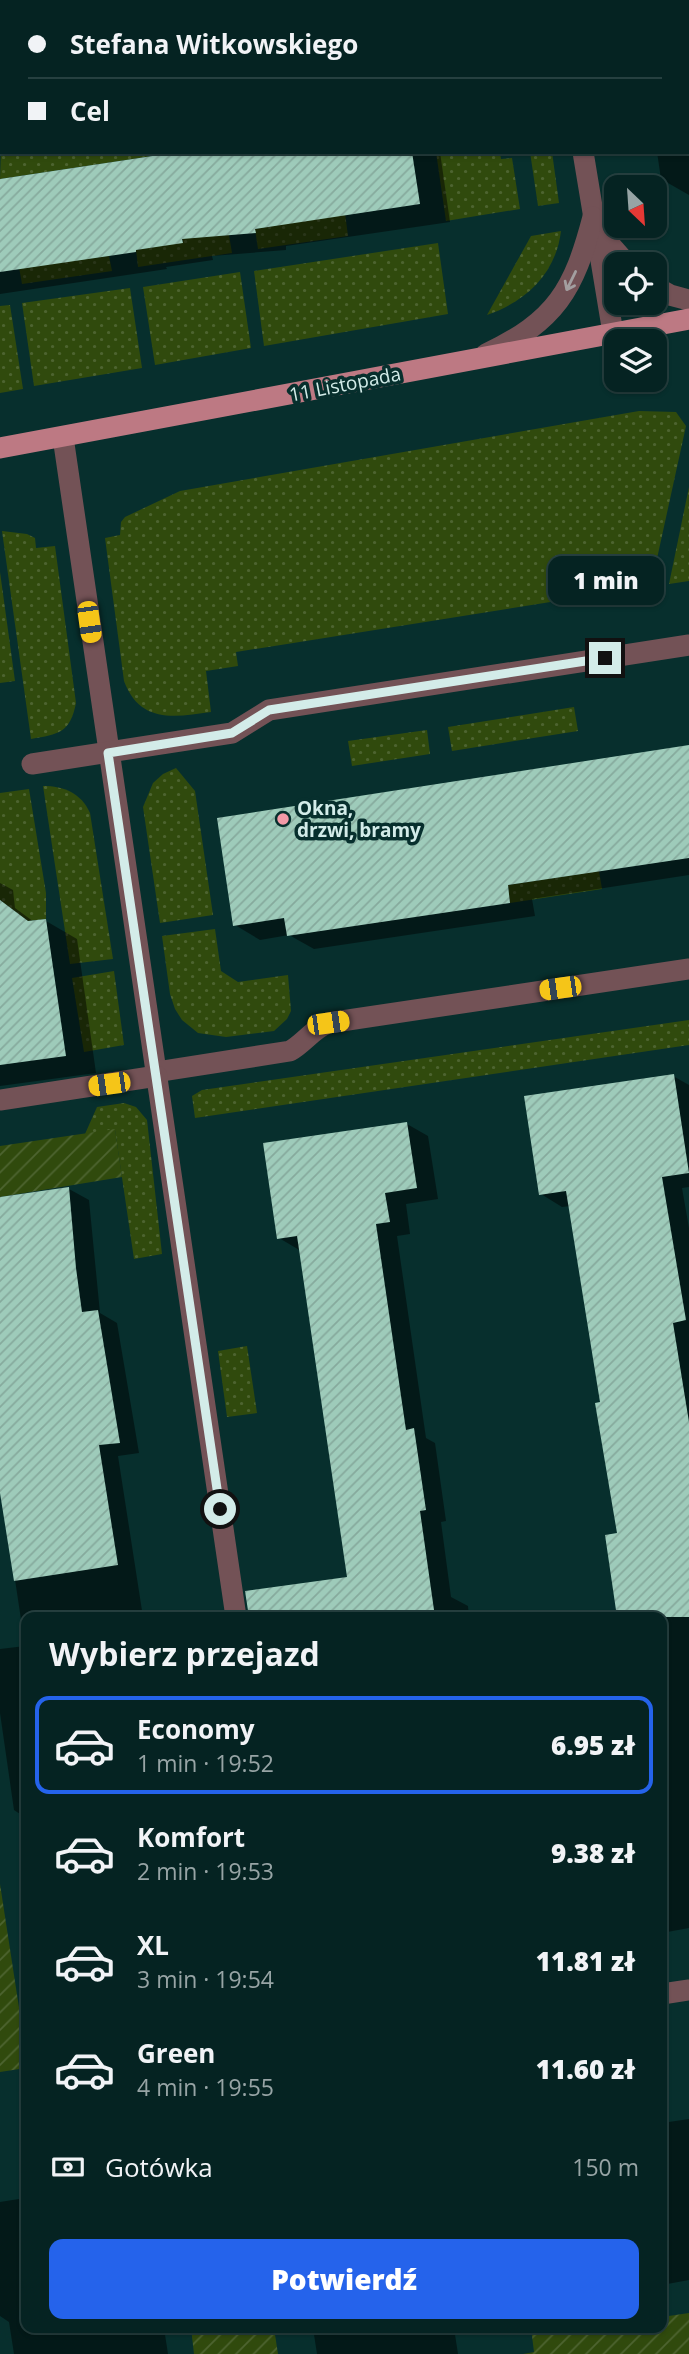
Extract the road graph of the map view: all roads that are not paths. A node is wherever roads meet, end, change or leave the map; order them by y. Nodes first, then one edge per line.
1 (583, 154) edge
2 (593, 216) junction
3 (616, 252) edge
4 (667, 293) edge
5 (689, 300) edge
6 (689, 319) edge
7 (612, 329) edge
8 (635, 329) edge
9 (604, 335) edge
10 (473, 359) junction
11 (63, 437) junction
12 (0, 448) edge
13 (689, 645) edge
14 (108, 753) junction
15 (32, 764) dead end
16 (689, 969) edge
17 (157, 1074) junction
18 (0, 1100) edge
19 (235, 1612) edge
20 (689, 1990) edge
21 (667, 1993) edge

1 - 2 street
2 - 3 street
2 - 7 street
2 -> 10 street
4 - 5 street
6 - 8 main road, 11 Listopada
9 - 10 main road, 11 Listopada
10 - 11 main road, 11 Listopada
11 - 12 main road, 11 Listopada
11 - 14 street
13 - 14 street
14 - 15 street
14 - 17 street
16 - 17 street
17 - 18 street
17 - 19 street
20 - 21 street

